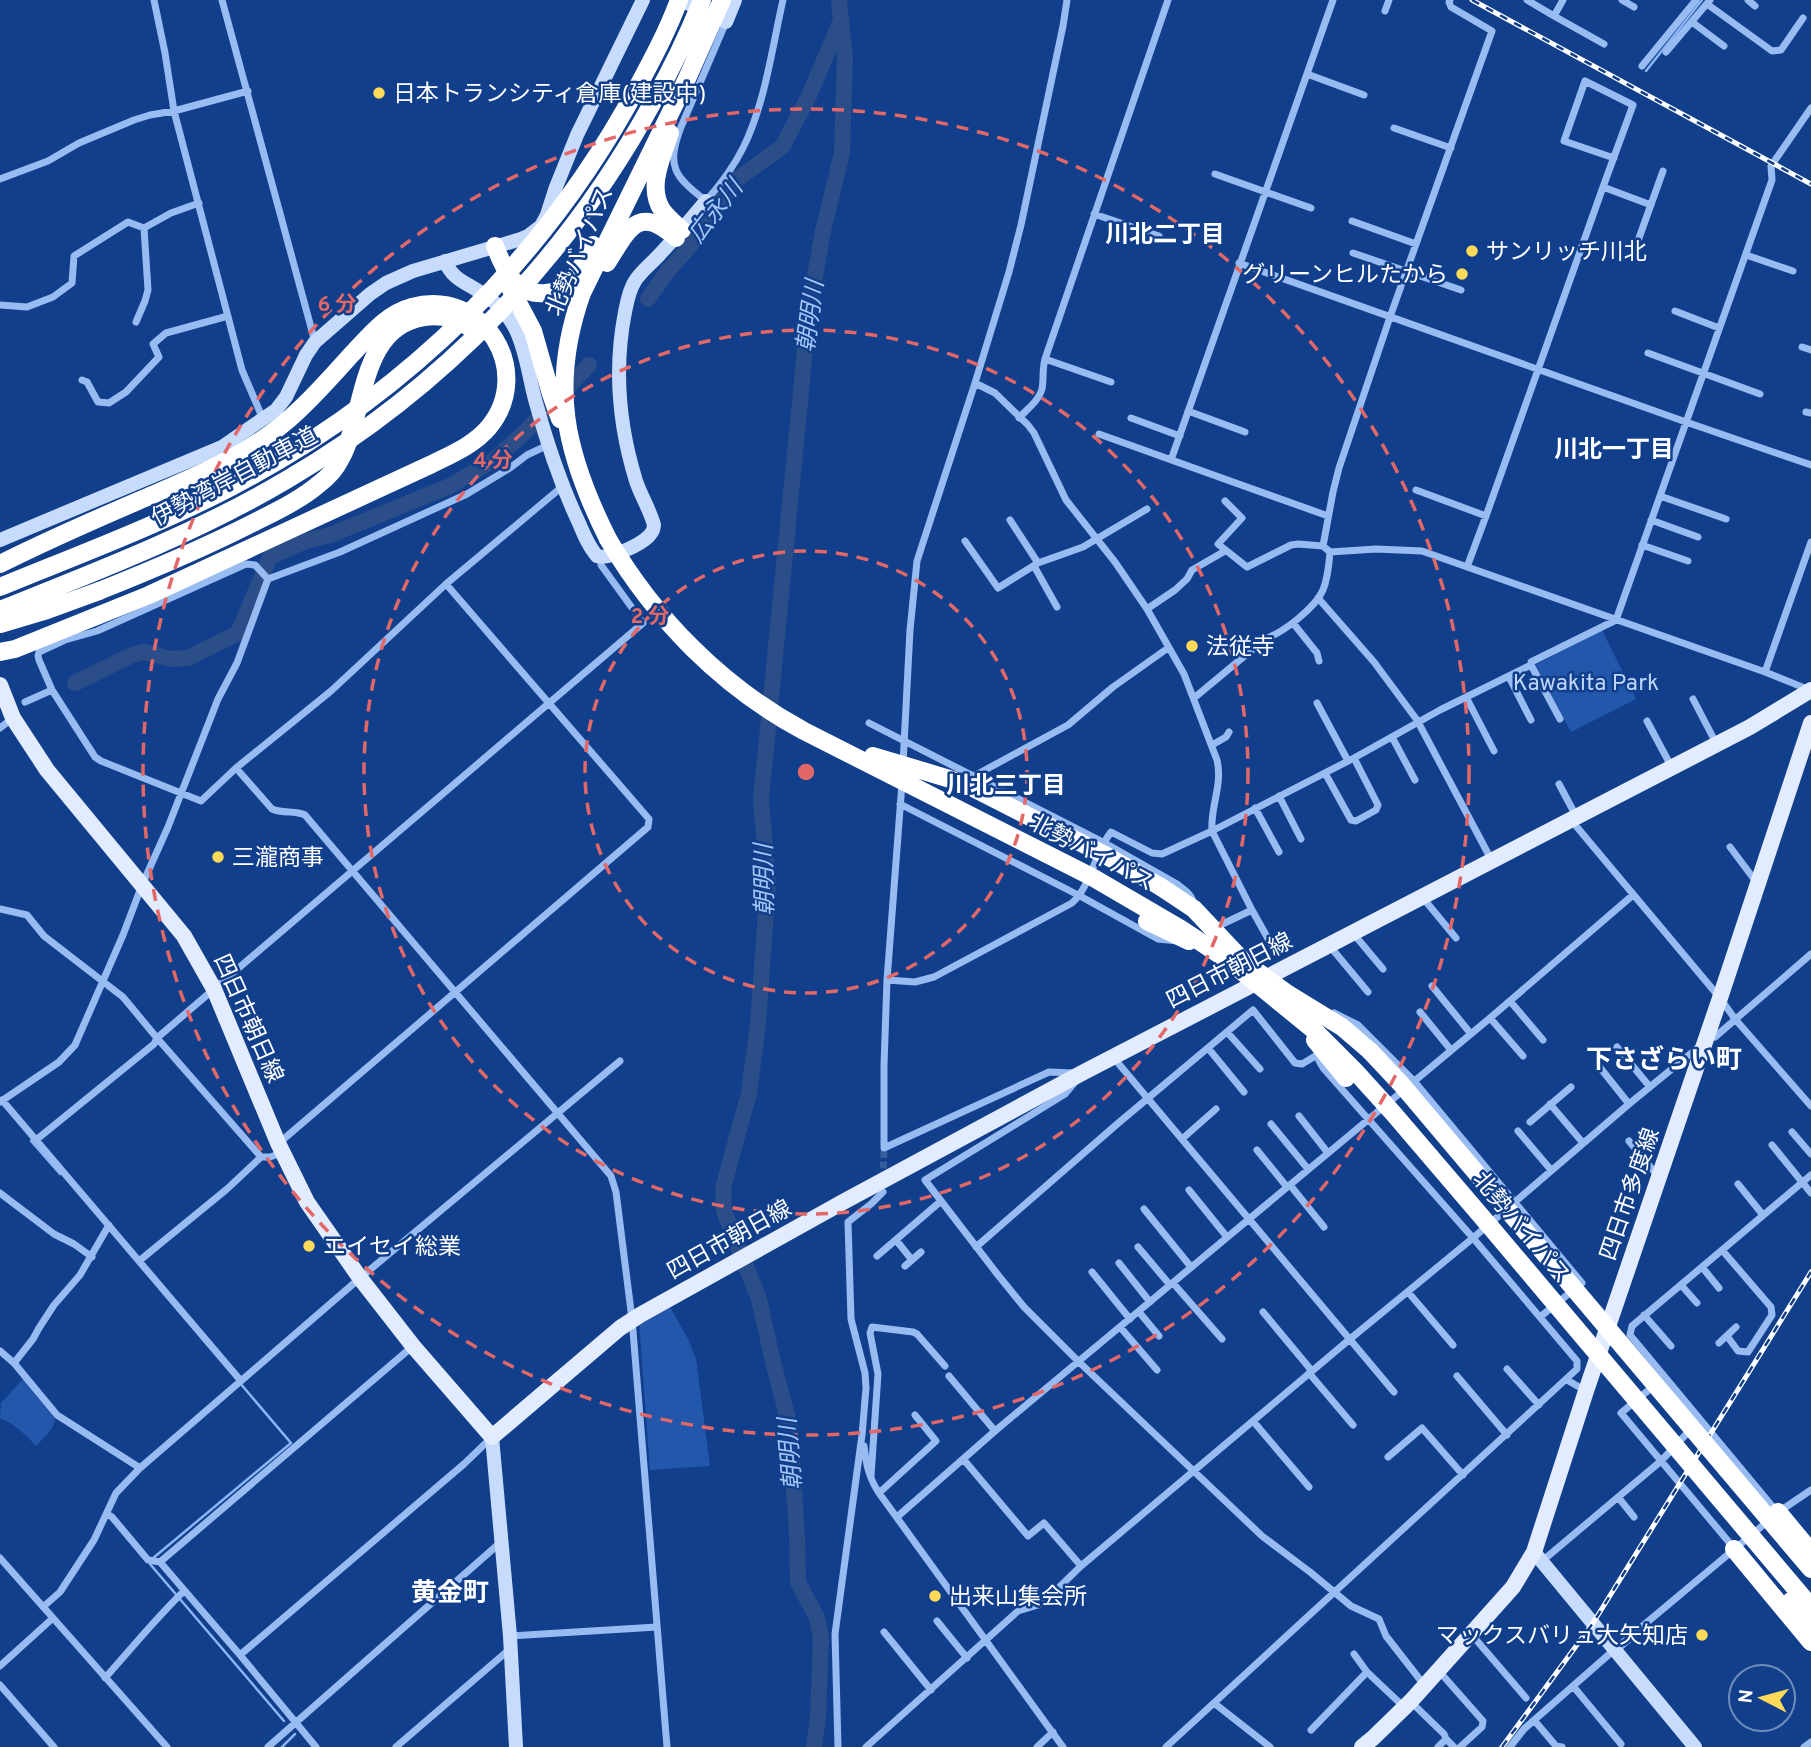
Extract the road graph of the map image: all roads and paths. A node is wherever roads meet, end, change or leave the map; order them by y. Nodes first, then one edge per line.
1 (154, 0) edge
2 (222, 0) edge
3 (643, 0) edge
4 (680, 0) edge
5 (702, 0) edge
6 (722, 0) edge
7 (735, 0) edge
8 (783, 0) edge
9 (1067, 0) edge
10 (1168, 0) edge
11 (1333, 0) edge
12 (1389, 0) edge
13 (1450, 0) edge
14 (1527, 0) edge
15 (1563, 0) edge
16 (1622, 0) edge
17 (1748, 0) edge
18 (1709, 2) edge
19 (1755, 5) dead end
20 (1634, 6) dead end
21 (1696, 7) edge
22 (1385, 10) dead end
23 (1554, 16) junction
24 (1803, 18) dead end
25 (726, 22) junction
26 (1692, 22) junction
27 (1604, 44) dead end
28 (1724, 46) dead end
29 (1666, 52) dead end
30 (1642, 66) dead end
31 (1307, 74) junction
32 (685, 83) junction
33 (247, 91) junction
34 (1364, 95) dead end
35 (1811, 108) edge
36 (174, 111) junction
37 (671, 112) junction
38 (1394, 128) dead end
39 (1451, 148) junction
40 (1614, 158) junction
41 (1663, 171) dead end
42 (1215, 174) dead end
43 (0, 179) edge
44 (1603, 187) junction
45 (1265, 192) junction
46 (706, 201) junction
47 (199, 203) junction
48 (1651, 205) junction
49 (1311, 208) dead end
50 (1094, 214) junction
51 (1352, 221) dead end
52 (144, 228) junction
53 (679, 234) junction
54 (1159, 236) dead end
55 (1639, 238) dead end
56 (1416, 244) junction
57 (495, 246) junction
58 (1353, 253) dead end
59 (1746, 255) junction
60 (445, 261) junction
61 (1240, 263) junction
62 (1407, 271) junction
63 (1793, 271) dead end
64 (1461, 290) dead end
65 (0, 304) edge
66 (1675, 311) dead end
67 (228, 316) junction
68 (1390, 317) junction
69 (136, 322) dead end
70 (1719, 327) junction
71 (315, 342) junction
72 (1802, 347) dead end
73 (1811, 350) edge
74 (1648, 353) dead end
75 (1045, 359) junction
76 (1538, 370) junction
77 (1703, 373) junction
78 (560, 376) junction
79 (82, 380) dead end
80 (1111, 382) dead end
81 (975, 383) junction
82 (1760, 394) dead end
83 (561, 407) junction
84 (1188, 411) junction
85 (1020, 418) junction
86 (1131, 418) dead end
87 (263, 420) junction
88 (1686, 422) junction
89 (1245, 432) dead end
90 (1099, 434) dead end
91 (1180, 436) junction
92 (549, 444) junction
93 (1171, 460) junction
94 (1811, 465) edge
95 (564, 486) junction
96 (1416, 490) dead end
97 (1660, 496) junction
98 (1225, 500) dead end
99 (1147, 509) dead end
100 (1328, 516) junction
101 (1486, 516) junction
102 (1726, 519) dead end
103 (1010, 520) dead end
104 (1651, 520) junction
105 (1698, 537) dead end
106 (1096, 539) junction
107 (0, 540) edge
108 (965, 541) dead end
109 (1811, 542) edge
110 (1642, 545) junction
111 (1323, 546) junction
112 (1225, 551) junction
113 (1330, 552) junction
114 (601, 558) junction
115 (1688, 561) dead end
116 (0, 564) edge
117 (1036, 564) junction
118 (1467, 567) junction
119 (268, 579) junction
120 (446, 584) junction
121 (6, 596) edge
122 (1318, 598) junction
123 (1056, 607) dead end
124 (1147, 608) junction
125 (23, 620) dead end
126 (1616, 620) junction
127 (1293, 623) junction
128 (0, 624) edge
129 (63, 635) junction
130 (0, 647) edge
131 (1168, 648) junction
132 (0, 652) edge
133 (1318, 661) dead end
134 (1531, 665) junction
135 (1765, 672) junction
136 (1509, 677) junction
137 (0, 685) edge
138 (1811, 690) edge
139 (52, 691) junction
140 (741, 692) junction
141 (1194, 698) junction
142 (1466, 698) junction
143 (1693, 699) dead end
144 (25, 702) dead end
145 (1317, 703) dead end
146 (550, 704) junction
147 (1560, 719) dead end
148 (1531, 720) dead end
149 (785, 721) junction
150 (1647, 721) dead end
151 (7, 723) edge
152 (869, 723) dead end
153 (1419, 723) junction
154 (1811, 723) edge
155 (1229, 732) dead end
156 (1392, 737) junction
157 (905, 741) junction
158 (1717, 744) junction
159 (1212, 745) junction
160 (1494, 751) dead end
161 (1351, 759) junction
162 (1672, 767) junction
163 (236, 768) junction
164 (1325, 773) junction
165 (974, 776) junction
166 (1415, 780) dead end
167 (1559, 784) dead end
168 (180, 793) junction
169 (1279, 796) junction
170 (900, 804) junction
171 (1255, 808) junction
172 (1574, 818) junction
173 (1212, 831) junction
174 (1301, 839) dead end
175 (1103, 842) junction
176 (1730, 847) dead end
177 (1279, 852) dead end
178 (1492, 861) junction
179 (353, 872) junction
180 (1758, 883) junction
181 (142, 885) junction
182 (1633, 895) junction
183 (1080, 896) junction
184 (1422, 897) junction
185 (0, 909) edge
186 (1194, 909) junction
187 (1252, 910) junction
188 (1212, 929) junction
189 (1352, 932) junction
190 (1456, 938) dead end
191 (1188, 940) junction
192 (1271, 944) dead end
193 (1328, 944) junction
194 (1811, 954) edge
195 (1383, 969) dead end
196 (887, 980) junction
197 (1259, 980) junction
198 (104, 981) junction
199 (1432, 986) dead end
200 (214, 989) junction
201 (454, 992) junction
202 (1368, 992) dead end
203 (1720, 998) junction
204 (1510, 1001) junction
205 (1310, 1007) junction
206 (1420, 1012) dead end
207 (1490, 1018) junction
208 (1734, 1019) junction
209 (1227, 1032) junction
210 (1471, 1034) junction
211 (157, 1038) junction
212 (1543, 1040) dead end
213 (1709, 1040) junction
214 (1617, 1047) dead end
215 (1208, 1048) junction
216 (1451, 1050) junction
217 (1319, 1051) junction
218 (1523, 1056) dead end
219 (1113, 1057) junction
220 (620, 1061) dead end
221 (1598, 1065) dead end
222 (1260, 1069) dead end
223 (1082, 1073) junction
224 (1414, 1081) junction
225 (1570, 1087) dead end
226 (1650, 1087) junction
227 (1244, 1093) dead end
228 (1149, 1098) junction
229 (1, 1101) edge
230 (1550, 1104) junction
231 (1629, 1104) junction
232 (1811, 1106) edge
233 (1216, 1109) dead end
234 (557, 1113) junction
235 (1299, 1116) dead end
236 (1368, 1119) junction
237 (1530, 1122) dead end
238 (1271, 1124) dead end
239 (1518, 1131) dead end
240 (1792, 1132) dead end
241 (35, 1139) junction
242 (1182, 1139) junction
243 (1629, 1141) dead end
244 (1583, 1143) junction
245 (1772, 1145) dead end
246 (281, 1148) junction
247 (1257, 1150) dead end
248 (1328, 1153) junction
249 (1811, 1154) edge
250 (261, 1157) junction
251 (1308, 1169) junction
252 (1551, 1170) junction
253 (1811, 1175) edge
254 (1658, 1177) junction
255 (1802, 1182) junction
256 (1738, 1184) dead end
257 (1288, 1186) junction
258 (1189, 1190) dead end
259 (883, 1192) dead end
260 (0, 1193) edge
261 (1811, 1193) edge
262 (941, 1201) junction
263 (1514, 1202) junction
264 (1144, 1209) dead end
265 (1763, 1215) junction
266 (1249, 1218) junction
267 (1324, 1227) dead end
268 (108, 1228) junction
269 (1227, 1237) junction
270 (1473, 1238) junction
271 (896, 1240) junction
272 (976, 1247) junction
273 (1138, 1247) dead end
274 (1722, 1250) junction
275 (921, 1252) dead end
276 (877, 1256) dead end
277 (92, 1257) junction
278 (912, 1260) junction
279 (139, 1261) junction
280 (1119, 1263) dead end
281 (905, 1266) dead end
282 (1191, 1267) junction
283 (1702, 1267) junction
284 (1092, 1272) dead end
285 (360, 1278) junction
286 (1172, 1284) junction
287 (1681, 1285) junction
288 (1719, 1288) dead end
289 (1408, 1292) junction
290 (1562, 1299) junction
291 (1150, 1302) junction
292 (1697, 1303) dead end
293 (1263, 1311) dead end
294 (1139, 1312) junction
295 (1644, 1315) junction
296 (636, 1317) junction
297 (1539, 1317) junction
298 (1130, 1319) junction
299 (1736, 1327) dead end
300 (1121, 1328) junction
301 (1727, 1335) junction
302 (1159, 1336) dead end
303 (1222, 1339) dead end
304 (1350, 1339) junction
305 (1719, 1343) dead end
306 (1453, 1345) dead end
307 (414, 1346) junction
308 (1671, 1346) dead end
309 (1601, 1347) junction
310 (0, 1351) edge
311 (1079, 1362) junction
312 (14, 1363) junction
313 (945, 1366) dead end
314 (1507, 1369) dead end
315 (1157, 1370) dead end
316 (1310, 1372) junction
317 (1457, 1376) dead end
318 (949, 1377) dead end
319 (1665, 1377) junction
320 (1567, 1380) junction
321 (239, 1383) junction
322 (1586, 1391) junction
323 (1394, 1392) dead end
324 (1641, 1396) junction
325 (1539, 1405) junction
326 (915, 1415) dead end
327 (1700, 1420) junction
328 (1253, 1421) junction
329 (1353, 1425) dead end
330 (995, 1431) junction
331 (862, 1435) junction
332 (1507, 1435) junction
333 (492, 1437) junction
334 (1388, 1457) dead end
335 (964, 1460) junction
336 (1661, 1461) junction
337 (140, 1468) junction
338 (1194, 1471) junction
339 (1463, 1475) junction
340 (871, 1480) junction
341 (1309, 1487) dead end
342 (1811, 1490) edge
343 (879, 1493) junction
344 (1618, 1497) junction
345 (1778, 1513) junction
346 (107, 1514) junction
347 (897, 1517) junction
348 (1634, 1517) dead end
349 (501, 1542) junction
350 (1734, 1549) junction
351 (1811, 1552) edge
352 (1537, 1557) junction
353 (0, 1558) edge
354 (154, 1561) junction
355 (1081, 1566) junction
356 (1811, 1569) edge
357 (1335, 1592) junction
358 (180, 1594) junction
359 (43, 1607) junction
360 (1811, 1607) edge
361 (53, 1618) junction
362 (937, 1621) dead end
363 (1811, 1625) edge
364 (657, 1627) junction
365 (884, 1632) dead end
366 (1472, 1634) junction
367 (985, 1640) junction
368 (1811, 1642) edge
369 (510, 1643) junction
370 (1614, 1650) junction
371 (1354, 1654) dead end
372 (240, 1655) junction
373 (967, 1658) junction
374 (0, 1667) edge
375 (1438, 1670) junction
376 (1367, 1672) junction
377 (105, 1678) junction
378 (0, 1685) edge
379 (1424, 1686) junction
380 (1573, 1686) junction
381 (931, 1690) junction
382 (1526, 1698) dead end
383 (1214, 1703) junction
384 (1408, 1704) junction
385 (1534, 1720) junction
386 (295, 1723) junction
387 (1311, 1730) dead end
388 (1052, 1732) junction
389 (1446, 1739) junction
390 (1811, 1742) edge
391 (1621, 1744) dead end
392 (54, 1747) edge
393 (167, 1747) edge
394 (268, 1747) edge
395 (316, 1747) edge
396 (396, 1747) edge
397 (516, 1747) edge
398 (667, 1747) edge
399 (838, 1747) edge
400 (866, 1747) edge
401 (1037, 1747) edge
402 (1063, 1747) edge
403 (1166, 1747) edge
404 (1270, 1747) edge
405 (1362, 1747) edge
406 (1438, 1747) edge
407 (1454, 1747) edge
408 (1461, 1747) edge
409 (1510, 1747) edge
410 (1562, 1747) edge
411 (1695, 1747) edge
412 (1804, 1747) edge

1 - 36 street
2 - 33 street
3 - 57 street
4 - 25 street
4 - 121 highway, 伊勢湾岸自動車道, bridge
5 - 121 highway, 伊勢湾岸自動車道, bridge
6 - 32 highway, 北勢バイパス, bridge
7 - 25 street
8 - 46 street
9 - 81 street
10 - 50 street
11 - 31 street
12 - 22 street
13 - 39 street
14 - 23 street
15 - 23 street
16 - 20 street
17 - 19 street
18 - 21 street
18 - 24 street
21 - 26 street
21 - 30 street
23 - 27 street
25 - 46 street
26 - 28 street
26 - 29 street
31 - 34 street
31 - 45 street
32 - 37 highway, 北勢バイパス
32 - 53 highway
33 - 36 street
33 - 71 street
35 - 59 street
36 - 43 street
36 - 47 street
37 - 57 highway
37 - 78 highway, 北勢バイパス
38 - 39 street
39 - 56 street
40 - 40 street
40 - 44 street
41 - 48 street
42 - 45 street
44 - 48 street
44 - 76 street
45 - 49 street
45 - 61 street
46 - 53 street
47 - 52 street
47 - 67 street
48 - 55 street
50 - 54 street
50 - 75 street
51 - 56 street
52 - 65 street
52 - 69 street
53 - 78 highway
53 - 114 street
56 - 62 street
57 - 60 street
57 - 78 highway
58 - 62 street
59 - 63 street
59 - 70 street
60 - 71 street
60 - 92 street
61 - 68 street
61 - 84 street
62 - 64 street
62 - 68 street
66 - 70 street
67 - 79 street
67 - 87 street
68 - 76 street
68 - 100 street
70 - 77 street
71 - 87 street
72 - 73 street
74 - 77 street
75 - 80 street
75 - 85 street
76 - 88 street
76 - 101 street
77 - 82 street
77 - 88 street
78 - 83 highway
78 - 83 highway
81 - 85 street
81 - 157 street
83 - 140 highway, 北勢バイパス, bridge
84 - 89 street
84 - 91 street
85 - 106 street
86 - 91 street
87 - 107 street
88 - 94 street
88 - 97 street
90 - 93 street
91 - 93 street
92 - 95 street
92 - 119 street
93 - 100 street
95 - 114 street
95 - 120 street
96 - 101 street
97 - 102 street
97 - 104 street
98 - 112 street
99 - 106 street
100 - 111 street
101 - 118 street
103 - 117 street
104 - 105 street
104 - 110 street
106 - 117 street
106 - 124 street
108 - 117 street
109 - 135 street
110 - 115 street
110 - 126 street
111 - 112 street
111 - 113 street
112 - 124 street
113 - 118 street
113 - 122 street
114 - 146 street
116 - 121 street
116 - 129 highway
117 - 123 street
118 - 126 street
119 - 129 street
119 - 168 street
120 - 146 street
120 - 163 street
121 - 125 street
122 - 127 street
122 - 153 street
124 - 131 street
126 - 134 street
126 - 135 street
127 - 133 street
127 - 141 street
128 - 130 highway, bridge
129 - 132 highway
129 - 139 street
131 - 141 street
131 - 165 street
134 - 136 street
134 - 147 street
135 - 138 street
136 - 142 street
136 - 148 street
137 - 151 main road, 四日市朝日線
138 - 158 main road, 四日市朝日線
139 - 144 street
139 - 168 street
140 - 149 highway, 北勢バイパス, bridge
140 - 191 highway, bridge
141 - 159 street
142 - 153 street
142 - 160 street
143 - 158 street
145 - 161 street
146 - 179 street
146 - 201 street
149 - 186 highway, bridge
149 - 360 highway, 北勢バイパス, bridge
150 - 162 street
151 - 181 main road, 四日市朝日線
152 - 157 street
153 - 156 street
153 - 178 street
154 - 180 main road, 四日市多度線
155 - 159 street
156 - 161 street
156 - 166 street
157 - 165 street
157 - 170 street
158 - 162 main road, 四日市朝日線
159 - 173 street
161 - 164 street
161 - 164 street
162 - 172 main road, 四日市朝日線
163 - 168 street
163 - 179 street
164 - 169 street
165 - 175 street
167 - 172 street
168 - 181 street
169 - 171 street
169 - 174 street
170 - 183 street
170 - 196 street
171 - 173 street
171 - 177 street
172 - 178 main road, 四日市朝日線
172 - 182 street
173 - 175 street
173 - 187 street
175 - 183 street
175 - 186 street
176 - 180 street
178 - 184 main road, 四日市朝日線
179 - 200 street
179 - 201 street
180 - 203 main road, 四日市多度線
181 - 198 street
181 - 200 main road, 四日市朝日線
182 - 203 street
182 - 204 street
183 - 191 street
183 - 196 street
184 - 189 main road, 四日市朝日線
184 - 190 street
185 - 198 street
186 - 188 highway
187 - 188 street
187 - 192 street
188 - 197 highway
189 - 193 main road, 四日市朝日線
189 - 195 street
191 - 197 highway
193 - 197 main road, 四日市朝日線
193 - 202 street
194 - 208 street
196 - 223 street
197 - 205 highway
197 - 217 highway
197 - 219 main road, 四日市朝日線
198 - 211 street
198 - 229 street
199 - 210 street
200 - 211 street
200 - 246 main road, 四日市朝日線
201 - 234 street
201 - 246 street
203 - 208 street
203 - 213 main road, 四日市多度線
204 - 207 street
204 - 212 street
205 - 224 street
205 - 356 highway, bridge
206 - 216 street
207 - 210 street
207 - 218 street
208 - 213 street
208 - 232 street
209 - 215 street
209 - 217 street
209 - 222 street
210 - 216 street
211 - 241 street
211 - 250 street
213 - 226 street
213 - 254 main road, 四日市多度線
214 - 226 street
215 - 227 street
215 - 228 street
216 - 224 street
217 - 236 street
217 - 363 highway, bridge
219 - 223 main road, 四日市朝日線
219 - 228 street
220 - 234 street
221 - 231 street
223 - 262 street
223 - 296 main road, 四日市朝日線
224 - 236 street
224 - 263 street
225 - 230 street
226 - 231 street
228 - 242 street
228 - 272 street
229 - 241 street
230 - 237 street
230 - 244 street
231 - 244 street
233 - 242 street
234 - 285 street
234 - 296 street
235 - 248 street
236 - 248 street
236 - 270 street
238 - 251 street
239 - 252 street
240 - 249 street
241 - 268 street
242 - 266 street
243 - 254 street
244 - 252 street
245 - 255 street
246 - 250 street
246 - 285 main road, 四日市朝日線
247 - 257 street
248 - 251 street
250 - 279 street
251 - 257 street
252 - 263 street
253 - 255 street
254 - 309 main road, 四日市多度線
255 - 261 street
255 - 265 street
256 - 265 street
257 - 266 street
257 - 267 street
258 - 269 street
259 - 331 street
260 - 277 street
262 - 271 street
262 - 272 street
263 - 270 street
263 - 290 street
264 - 282 street
265 - 274 street
266 - 269 street
266 - 304 street
268 - 277 street
268 - 279 street
269 - 282 street
270 - 289 street
270 - 297 street
271 - 276 street
271 - 278 street
272 - 311 street
273 - 286 street
274 - 283 street
274 - 301 street
275 - 278 street
277 - 312 street
278 - 281 street
279 - 321 street
280 - 291 street
282 - 286 street
283 - 287 street
283 - 288 street
284 - 298 street
285 - 307 main road, 四日市朝日線
285 - 321 street
286 - 291 street
286 - 303 street
287 - 292 street
287 - 295 street
289 - 304 street
289 - 306 street
290 - 297 street
290 - 309 street
291 - 294 street
293 - 316 street
294 - 298 street
294 - 302 street
295 - 308 street
295 - 319 street
296 - 333 main road, 四日市朝日線
296 - 364 street
297 - 320 street
298 - 300 street
299 - 301 street
300 - 311 street
300 - 315 street
301 - 305 street
304 - 316 street
304 - 323 street
307 - 333 main road, 四日市朝日線
307 - 354 street
309 - 322 main road, 四日市多度線
309 - 324 street
310 - 312 street
311 - 330 street
311 - 338 street
312 - 337 street
313 - 340 street
314 - 325 street
316 - 328 street
316 - 329 street
317 - 332 street
318 - 330 street
319 - 324 street
319 - 327 street
320 - 322 street
320 - 325 street
321 - 337 street
322 - 352 main road, 四日市多度線
324 - 336 street
325 - 332 street
326 - 343 street
327 - 336 street
327 - 345 street
328 - 338 street
328 - 341 street
330 - 335 street
331 - 340 street
331 - 399 street
332 - 339 street
333 - 349 street
333 - 372 street
334 - 339 street
335 - 347 street
335 - 355 street
336 - 344 street
336 - 350 street
337 - 346 street
338 - 355 street
338 - 357 street
339 - 357 street
340 - 343 street
342 - 345 street
343 - 347 street
344 - 348 street
344 - 352 street
345 - 350 street
345 - 351 highway
346 - 354 street
346 - 359 street
347 - 367 street
349 - 369 street
349 - 386 street
350 - 368 highway
350 - 370 street
352 - 366 main road, 四日市多度線
352 - 370 street
353 - 359 street
354 - 358 street
355 - 367 street
357 - 379 street
357 - 383 street
358 - 372 street
358 - 377 street
359 - 361 street
361 - 374 street
361 - 377 street
362 - 373 street
364 - 369 street
364 - 398 street
365 - 381 street
366 - 375 main road, 四日市多度線
366 - 382 street
367 - 373 street
367 - 388 street
369 - 396 street
369 - 397 street
370 - 380 street
370 - 411 street
371 - 376 street
372 - 386 street
373 - 381 street
375 - 379 main road, 四日市多度線
375 - 408 street
376 - 384 street
376 - 387 street
377 - 393 street
378 - 392 street
379 - 384 main road, 四日市多度線
380 - 385 street
380 - 391 street
381 - 400 street
383 - 403 street
383 - 404 street
384 - 389 street
384 - 405 main road, 四日市多度線
385 - 409 street
385 - 410 street
386 - 394 street
386 - 395 street
388 - 401 street
388 - 402 street
389 - 406 street
389 - 407 street
390 - 412 street

